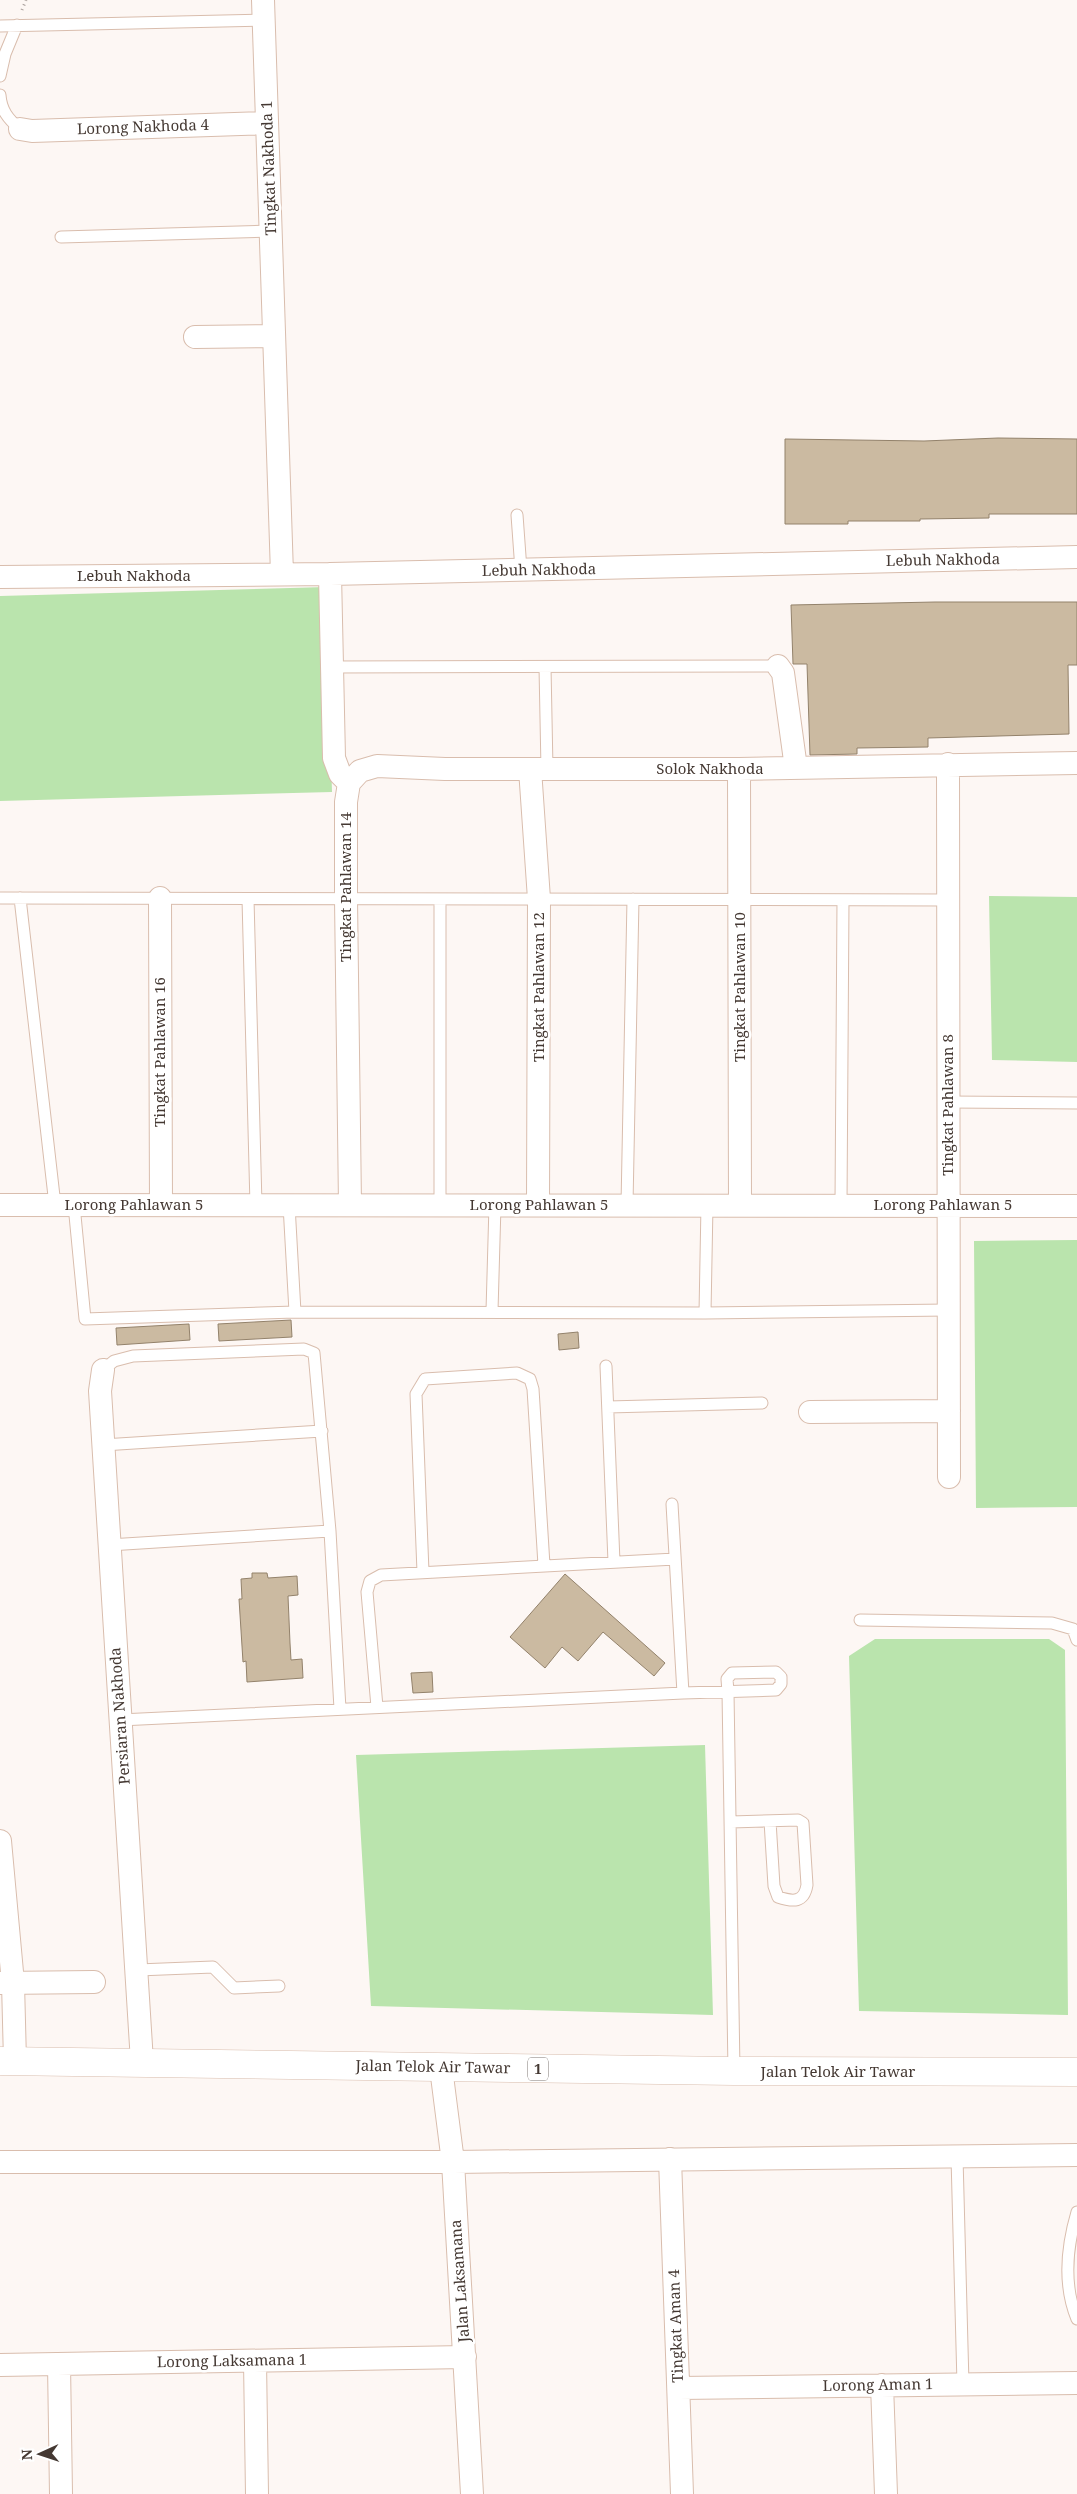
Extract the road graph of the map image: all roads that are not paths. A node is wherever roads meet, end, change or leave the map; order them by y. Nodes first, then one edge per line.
1 (264, 10) edge
2 (17, 25) junction
3 (0, 26) edge
4 (0, 76) edge
5 (0, 95) edge
6 (267, 123) junction
7 (20, 129) joint
8 (271, 231) junction
9 (61, 237) dead end
10 (274, 336) junction
11 (195, 337) dead end
12 (517, 515) dead end
13 (1077, 557) edge
14 (521, 570) junction
15 (282, 574) junction
16 (330, 574) junction
17 (0, 577) edge
18 (778, 666) joint
19 (332, 667) junction
20 (546, 667) junction
21 (1077, 763) edge
22 (948, 764) junction
23 (796, 768) junction
24 (539, 769) junction
25 (739, 769) junction
26 (349, 783) junction
27 (0, 898) edge
28 (20, 898) junction
29 (160, 898) junction
30 (248, 899) junction
31 (346, 899) junction
32 (440, 899) junction
33 (539, 899) junction
34 (632, 900) junction
35 (740, 900) junction
36 (843, 900) junction
37 (948, 900) junction
38 (948, 1102) junction
39 (1077, 1103) edge
40 (0, 1205) edge
41 (64, 1205) junction
42 (161, 1205) junction
43 (256, 1205) junction
44 (289, 1205) junction
45 (350, 1205) junction
46 (440, 1205) junction
47 (495, 1205) junction
48 (627, 1205) junction
49 (841, 1205) junction
50 (948, 1205) junction
51 (538, 1206) junction
52 (707, 1206) junction
53 (740, 1206) junction
54 (1077, 1206) edge
55 (948, 1310) junction
56 (492, 1311) junction
57 (296, 1312) junction
58 (705, 1314) junction
59 (606, 1366) dead end
60 (103, 1370) joint
61 (762, 1403) dead end
62 (608, 1407) junction
63 (949, 1411) junction
64 (810, 1412) dead end
65 (322, 1431) junction
66 (103, 1445) junction
67 (949, 1477) dead end
68 (672, 1504) dead end
69 (330, 1531) junction
70 (109, 1545) junction
71 (675, 1559) junction
72 (614, 1562) junction
73 (544, 1565) junction
74 (423, 1572) junction
75 (860, 1620) dead end
76 (1077, 1640) edge
77 (683, 1693) junction
78 (377, 1707) junction
79 (340, 1709) junction
80 (120, 1720) junction
81 (770, 1821) junction
82 (731, 1822) junction
83 (0, 1842) edge
84 (2, 1872) edge
85 (138, 1970) junction
86 (94, 1982) dead end
87 (7, 1983) edge
88 (279, 1986) dead end
89 (8, 2061) edge
90 (142, 2062) junction
91 (441, 2068) junction
92 (734, 2071) junction
93 (1077, 2072) edge
94 (1077, 2155) edge
95 (957, 2157) junction
96 (670, 2159) junction
97 (0, 2162) edge
98 (453, 2162) junction
99 (1077, 2212) edge
100 (1077, 2319) edge
101 (465, 2358) junction
102 (255, 2361) junction
103 (59, 2364) junction
104 (0, 2365) edge
105 (1077, 2383) edge
106 (963, 2384) junction
107 (882, 2385) junction
108 (679, 2388) junction
109 (61, 2494) edge
110 (257, 2494) edge
111 (472, 2494) edge
112 (682, 2494) edge
113 (886, 2494) edge

1 - 2 lane
1 - 6 street, Tingkat Nakhoda 1
2 - 3 lane
2 - 4 lane
5 - 7 lane
6 - 7 street, Lorong Nakhoda 4
6 - 8 street, Tingkat Nakhoda 1
8 - 9 lane
8 - 10 street, Tingkat Nakhoda 1
10 - 11 street
10 - 15 street, Tingkat Nakhoda 1
12 - 14 lane
13 - 14 street, Lebuh Nakhoda
14 - 16 street, Lebuh Nakhoda
15 - 16 street, Lebuh Nakhoda
15 - 17 street, Lebuh Nakhoda
16 - 19 street
18 - 20 lane
18 - 23 street
19 - 20 lane
19 - 26 street
20 - 24 lane
21 - 22 street, Solok Nakhoda
22 - 23 street, Solok Nakhoda
22 - 37 street, Tingkat Pahlawan 8
23 - 25 street, Solok Nakhoda
24 - 25 street, Solok Nakhoda
24 - 26 street, Solok Nakhoda
24 - 33 street, Tingkat Pahlawan 12
25 - 35 street, Tingkat Pahlawan 10
26 - 31 street, Tingkat Pahlawan 14
27 - 28 lane
28 - 29 lane
28 - 41 lane
29 - 30 lane
29 - 42 street, Tingkat Pahlawan 16
30 - 31 lane
30 - 43 lane
31 - 32 lane
31 - 45 street, Tingkat Pahlawan 14
32 - 33 lane
32 - 46 lane
33 - 34 lane
33 - 51 street, Tingkat Pahlawan 12
34 - 35 lane
34 - 48 lane
35 - 36 lane
35 - 53 street, Tingkat Pahlawan 10
36 - 37 lane
36 - 49 lane
37 - 38 street, Tingkat Pahlawan 8
38 - 39 lane
38 - 50 street, Tingkat Pahlawan 8
40 - 41 street, Lorong Pahlawan 5
41 - 42 street, Lorong Pahlawan 5
41 - 57 lane
42 - 43 street, Lorong Pahlawan 5
43 - 44 street, Lorong Pahlawan 5
44 - 45 street, Lorong Pahlawan 5
44 - 57 lane
45 - 46 street, Lorong Pahlawan 5
46 - 47 street, Lorong Pahlawan 5
47 - 51 street, Lorong Pahlawan 5
47 - 56 lane
48 - 51 street, Lorong Pahlawan 5
48 - 52 street, Lorong Pahlawan 5
49 - 50 street, Lorong Pahlawan 5
49 - 53 street, Lorong Pahlawan 5
50 - 54 street, Lorong Pahlawan 5
50 - 55 street, Tingkat Pahlawan 8
52 - 53 street, Lorong Pahlawan 5
52 - 58 lane
55 - 58 lane
55 - 63 street, Tingkat Pahlawan 8
56 - 57 lane
56 - 58 lane
59 - 62 lane
60 - 65 lane
60 - 66 street, Persiaran Nakhoda
61 - 62 lane
62 - 72 lane
63 - 64 street
63 - 67 street, Tingkat Pahlawan 8
65 - 66 lane
65 - 69 lane
66 - 70 street, Persiaran Nakhoda
68 - 71 lane
69 - 70 lane
69 - 79 lane
70 - 80 street, Persiaran Nakhoda
71 - 72 lane
71 - 77 lane
72 - 73 lane
73 - 74 lane
73 - 74 lane
74 - 78 lane
75 - 76 lane
77 - 78 lane
77 - 82 lane
78 - 79 lane
79 - 80 lane
80 - 85 street, Persiaran Nakhoda
81 - 81 lane
81 - 82 lane
82 - 92 lane
83 - 84 street
84 - 87 street
85 - 88 lane
85 - 90 street, Persiaran Nakhoda
86 - 87 street
87 - 89 street
89 - 90 main road, Jalan Telok Air Tawar / 1
90 - 91 main road, Jalan Telok Air Tawar / 1
91 - 92 main road, Jalan Telok Air Tawar / 1
91 - 98 street, Jalan Laksamana
92 - 93 main road, Jalan Telok Air Tawar / 1
94 - 95 street
95 - 96 street
95 - 106 lane
96 - 98 street
96 - 108 street, Tingkat Aman 4
97 - 98 street
98 - 101 street, Jalan Laksamana
99 - 100 lane
101 - 102 street, Lorong Laksamana 1
101 - 111 street, Jalan Laksamana
102 - 103 street, Lorong Laksamana 1
102 - 110 street
103 - 104 street, Lorong Laksamana 1
103 - 109 street
105 - 106 street, Lorong Aman 1
106 - 107 street, Lorong Aman 1
107 - 108 street, Lorong Aman 1
107 - 113 street
108 - 112 street, Tingkat Aman 4

